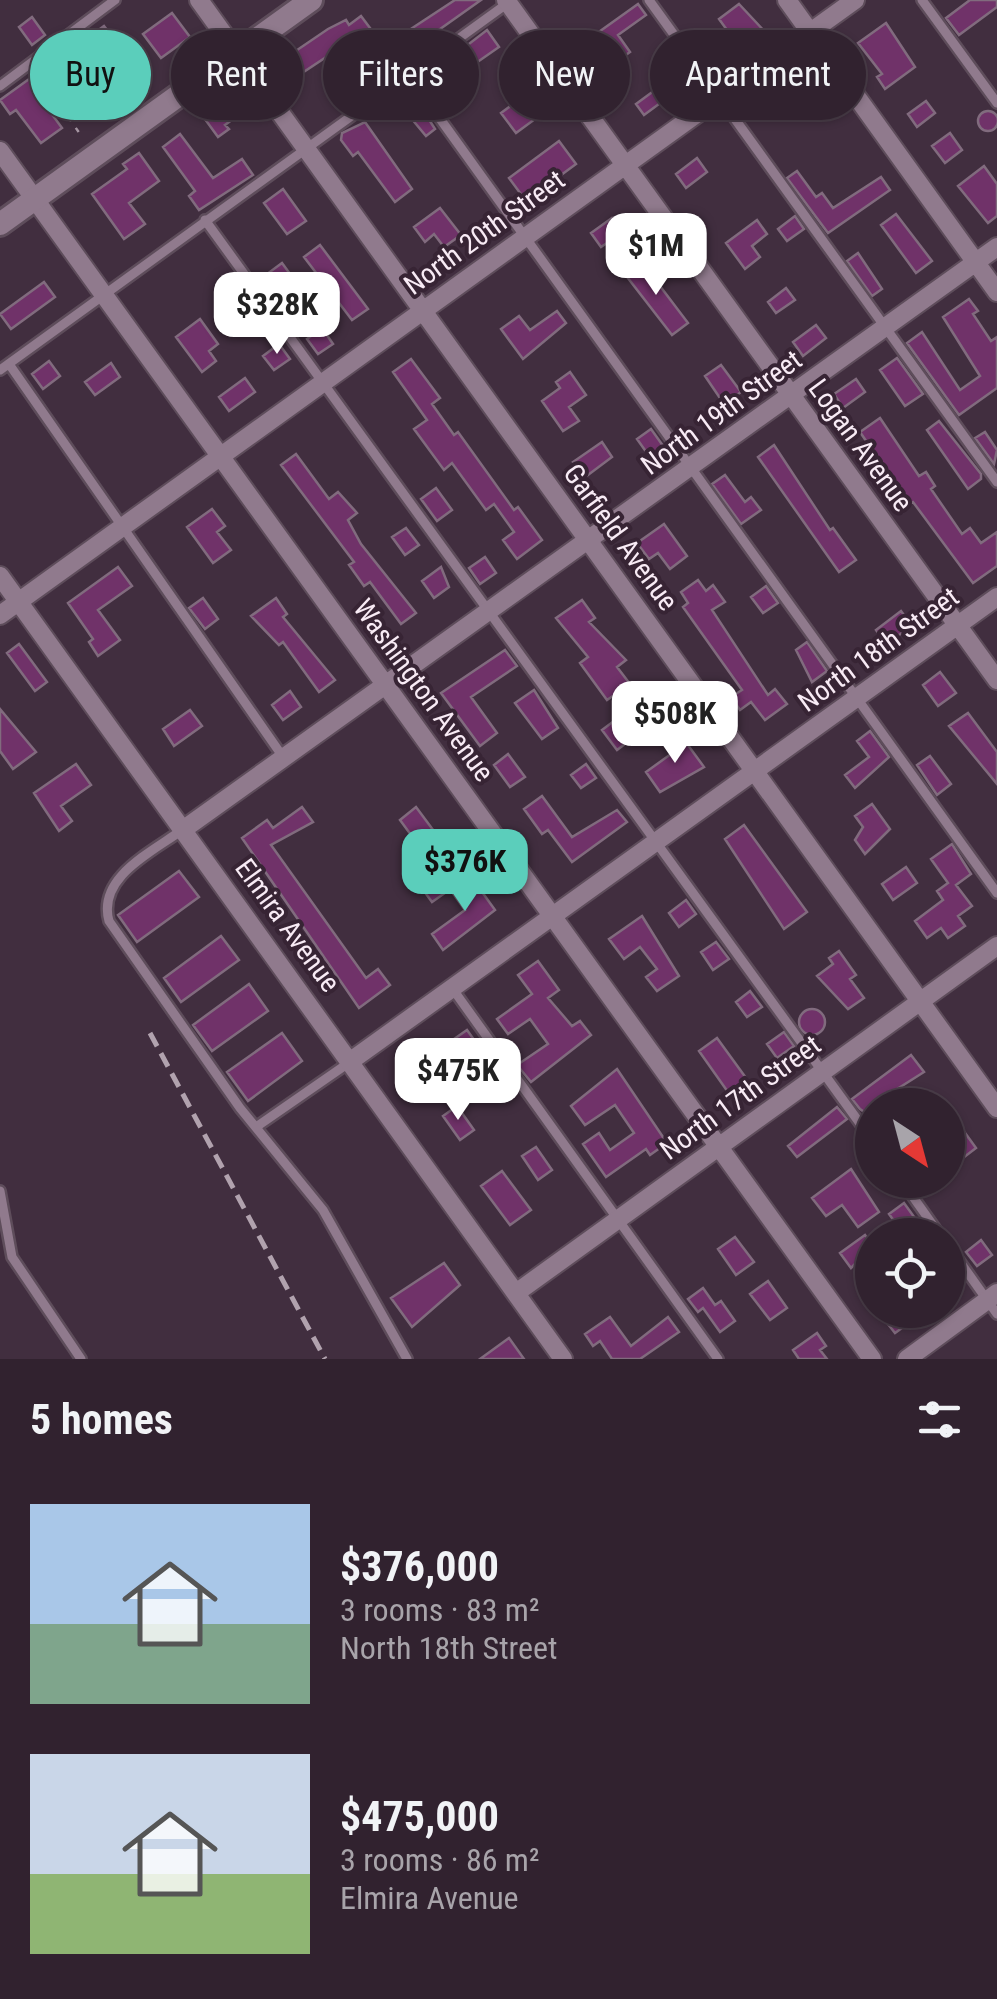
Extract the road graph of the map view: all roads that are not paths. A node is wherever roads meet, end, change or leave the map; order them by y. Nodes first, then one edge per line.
1 (115, 0) edge
2 (199, 0) edge
3 (311, 0) edge
4 (650, 0) edge
5 (786, 0) edge
6 (854, 0) edge
7 (922, 0) edge
8 (509, 1) edge
9 (221, 30) edge
10 (269, 30) edge
11 (471, 30) edge
12 (672, 30) edge
13 (808, 30) edge
14 (813, 30) edge
15 (0, 86) edge
16 (171, 101) edge
17 (997, 103) edge
18 (866, 110) edge
19 (285, 120) edge
20 (349, 120) edge
21 (441, 120) edge
22 (687, 120) edge
23 (737, 120) edge
24 (307, 150) junction
25 (0, 151) edge
26 (624, 165) junction
27 (35, 199) junction
28 (206, 220) junction
29 (0, 224) edge
30 (524, 237) junction
31 (997, 247) edge
32 (976, 262) junction
33 (102, 292) junction
34 (997, 292) edge
35 (422, 310) junction
36 (885, 328) junction
37 (5, 367) edge
38 (323, 381) junction
39 (790, 396) junction
40 (220, 455) junction
41 (689, 469) junction
42 (997, 482) edge
43 (120, 528) junction
44 (589, 541) junction
45 (0, 576) edge
46 (997, 597) edge
47 (19, 602) junction
48 (488, 611) junction
49 (0, 615) edge
50 (958, 625) junction
51 (997, 680) edge
52 (385, 682) junction
53 (857, 698) junction
54 (283, 757) junction
55 (756, 770) junction
56 (184, 829) junction
57 (656, 842) junction
58 (997, 893) edge
59 (554, 915) junction
60 (997, 946) edge
61 (452, 988) junction
62 (920, 1001) junction
63 (352, 1060) junction
64 (823, 1071) junction
65 (997, 1108) edge
66 (855, 1116) edge
67 (256, 1128) junction
68 (720, 1146) junction
69 (0, 1191) edge
70 (618, 1219) junction
71 (965, 1266) edge
72 (516, 1292) junction
73 (994, 1302) edge
74 (81, 1359) edge
75 (408, 1359) edge
76 (563, 1359) edge
77 (718, 1359) edge
78 (872, 1359) edge
79 (907, 1359) edge

1 - 15 lane
2 - 9 street, Garfield Avenue
3 - 10 street
4 - 12 lane
5 - 13 street
6 - 14 street, North 20th Street
7 - 17 lane
8 - 11 lane
8 - 26 street, Logan Avenue
16 - 27 street
18 - 32 street
19 - 24 street, Garfield Avenue
20 - 24 lane
21 - 30 lane
22 - 26 street, North 20th Street
23 - 36 lane
24 - 28 lane
24 - 35 street, Garfield Avenue
25 - 27 street, Washington Avenue
26 - 30 street, North 20th Street
26 - 39 street, Logan Avenue
27 - 29 street
27 - 33 street, Washington Avenue
28 - 33 lane
28 - 38 lane
30 - 35 street, North 20th Street
30 - 41 lane
31 - 32 street, North 19th Street
32 - 34 street
32 - 36 street, North 19th Street
33 - 37 lane
33 - 40 street, Washington Avenue
35 - 38 street, North 20th Street
35 - 44 street, Garfield Avenue
36 - 39 street, North 19th Street
36 - 42 lane
37 - 43 lane
38 - 40 street, North 20th Street
38 - 48 lane
39 - 41 street, North 19th Street
39 - 50 street, Logan Avenue
40 - 43 street, North 20th Street
40 - 52 street, Washington Avenue
41 - 44 street, North 19th Street
41 - 53 lane
43 - 47 street, North 20th Street
43 - 54 lane
44 - 48 street, North 19th Street
44 - 55 street, Garfield Avenue
45 - 47 street, Elmira Avenue
46 - 50 street, North 18th Street
47 - 49 street, North 20th Street
47 - 56 street, Elmira Avenue
48 - 52 street, North 19th Street
48 - 57 lane
50 - 51 street, Logan Avenue
50 - 53 street, North 18th Street
52 - 54 street, North 19th Street
52 - 59 street, Washington Avenue
53 - 55 street, North 18th Street
53 - 58 lane
54 - 56 street, North 19th Street
55 - 57 street, North 18th Street
55 - 62 street, Garfield Avenue
56 - 63 street, Elmira Avenue
56 - 67 lane
57 - 59 street, North 18th Street
57 - 64 lane
59 - 61 street, North 18th Street
59 - 68 street, Washington Avenue
60 - 62 street, North 17th Street
61 - 63 street, North 18th Street
61 - 70 lane
62 - 64 street, North 17th Street
62 - 65 street, Garfield Avenue
63 - 67 lane
63 - 72 street, Elmira Avenue
64 - 66 lane
64 - 68 street, North 17th Street
67 - 75 lane
68 - 70 street, North 17th Street
68 - 78 street, Washington Avenue
69 - 74 lane
70 - 72 street, North 17th Street
70 - 77 lane
71 - 73 lane
72 - 76 street, Elmira Avenue
73 - 79 street

